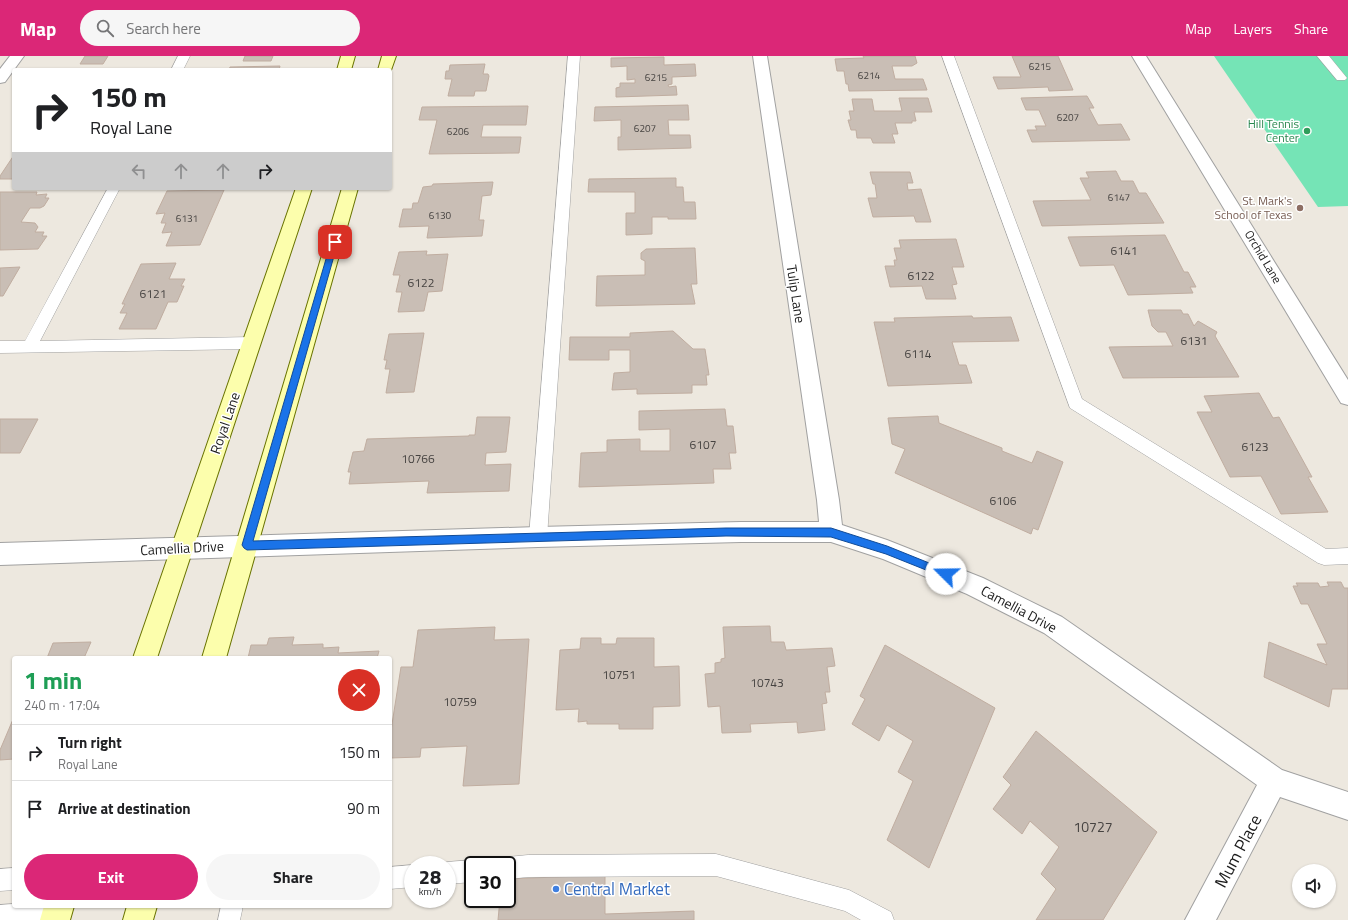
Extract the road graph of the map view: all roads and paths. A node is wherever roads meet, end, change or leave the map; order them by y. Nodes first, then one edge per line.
1 (17, 56) edge
2 (184, 56) edge
3 (348, 56) edge
4 (389, 56) edge
5 (574, 56) edge
6 (760, 56) edge
7 (948, 56) edge
8 (1139, 56) edge
9 (1323, 56) edge
10 (178, 68) edge
11 (345, 68) edge
12 (386, 68) edge
13 (1341, 78) dead end
14 (0, 79) edge
15 (113, 190) edge
16 (303, 190) edge
17 (349, 190) edge
18 (252, 343) junction
19 (0, 347) edge
20 (29, 347) junction
21 (1348, 397) edge
22 (831, 532) junction
23 (538, 537) junction
24 (247, 545) junction
25 (183, 548) junction
26 (0, 554) edge
27 (1348, 556) edge
28 (146, 656) edge
29 (215, 656) edge
30 (1274, 781) junction
31 (1348, 806) edge
32 (516, 867) edge
33 (404, 877) edge
34 (392, 878) edge
35 (12, 879) edge
36 (0, 880) edge
37 (141, 908) edge
38 (232, 908) edge
39 (57, 913) edge
40 (0, 916) edge
41 (138, 920) edge
42 (229, 920) edge
43 (883, 920) edge
44 (1200, 920) edge

1 - 14 street
2 - 10 lane
3 - 11 main road
4 - 12 main road
5 - 23 lane
6 - 22 street, Tulip Lane
7 - 27 lane
8 - 21 street, Orchid Lane
9 - 13 lane
15 - 20 lane
16 - 18 main road, Royal Lane
17 - 24 main road
18 - 20 lane
18 - 25 main road, Royal Lane
19 - 20 lane
22 - 23 street, Camellia Drive
22 - 30 street, Camellia Drive
23 - 24 street, Camellia Drive
24 - 25 street, Camellia Drive
24 - 29 main road
25 - 26 street, Camellia Drive
25 - 28 main road, Royal Lane
30 - 31 street, Camellia Drive
30 - 44 street, Mum Place
32 - 43 lane
33 - 34 lane
35 - 36 lane
37 - 41 main road
38 - 42 lane
39 - 40 lane

